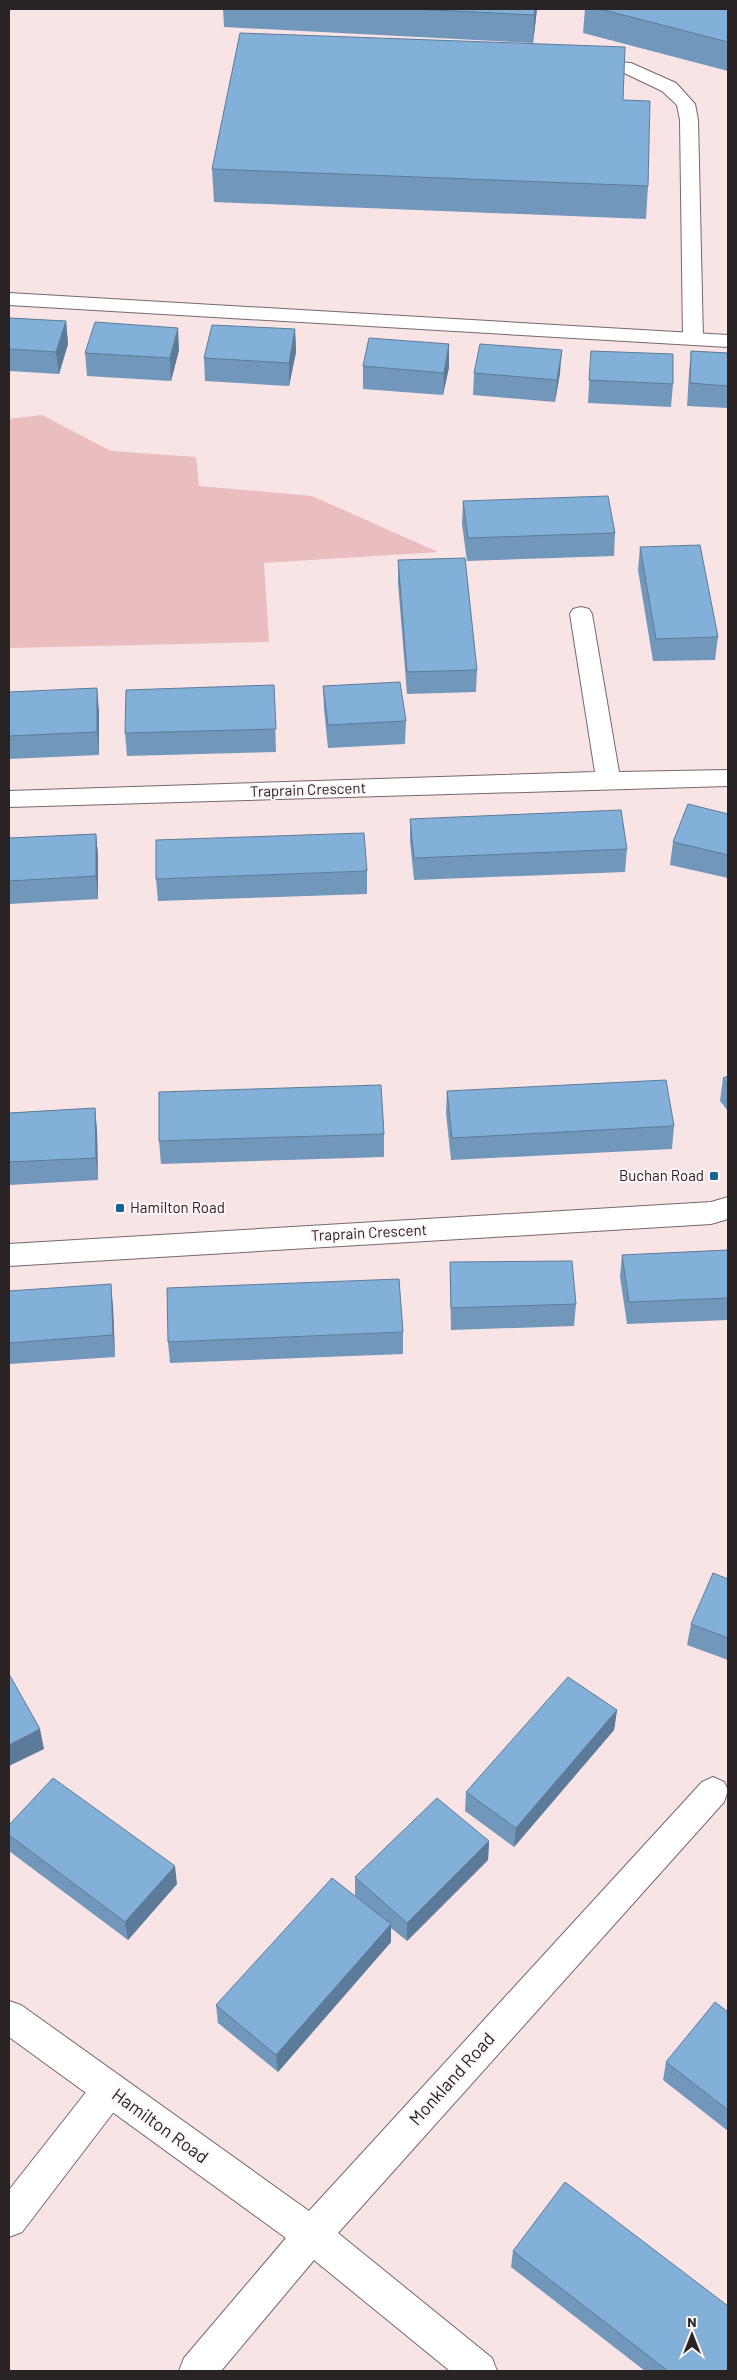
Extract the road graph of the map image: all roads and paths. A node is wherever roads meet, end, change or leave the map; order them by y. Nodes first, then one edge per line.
1 (565, 65) edge
2 (9, 299) edge
3 (693, 339) junction
4 (728, 341) edge
5 (581, 614) dead end
6 (728, 778) edge
7 (608, 780) junction
8 (9, 799) edge
9 (728, 1208) edge
10 (9, 1255) edge
11 (713, 1792) dead end
12 (9, 2017) edge
13 (110, 2089) junction
14 (9, 2219) edge
15 (312, 2235) junction
16 (198, 2371) edge
17 (479, 2371) edge

1 - 3 street
2 - 3 street
3 - 4 street
5 - 7 street
6 - 7 street, Traprain Crescent
7 - 8 street, Traprain Crescent
9 - 10 street, Traprain Crescent
11 - 15 street, Monkland Road
12 - 13 street, Hamilton Road
13 - 14 street
13 - 15 street, Hamilton Road
15 - 16 street, Monkland Road
15 - 17 street, Hamilton Road

